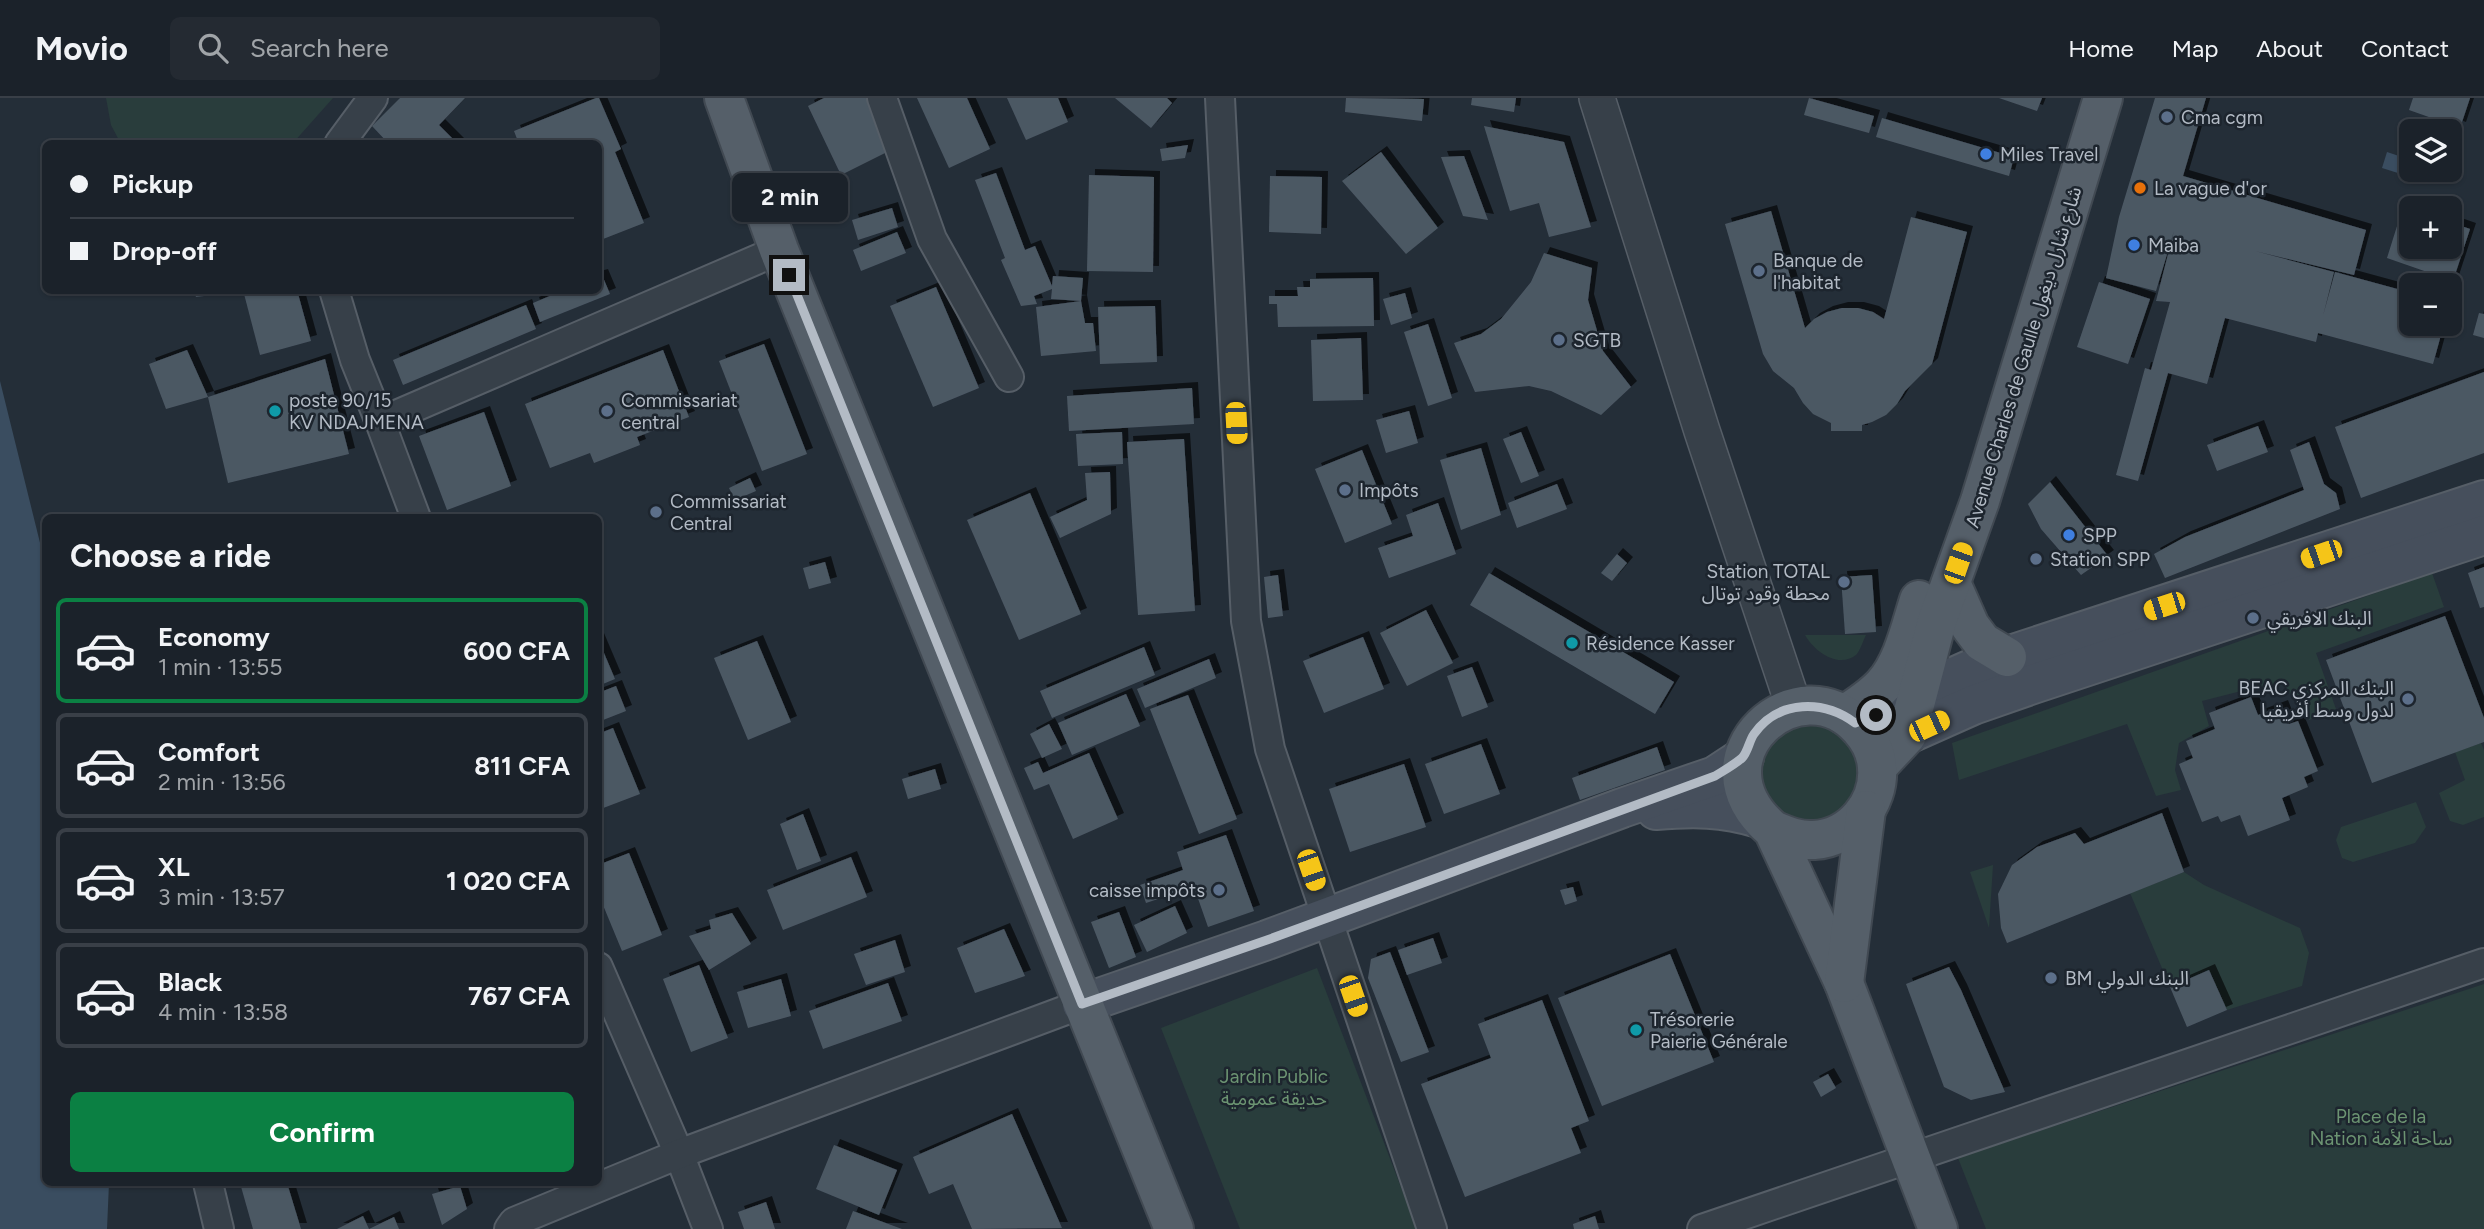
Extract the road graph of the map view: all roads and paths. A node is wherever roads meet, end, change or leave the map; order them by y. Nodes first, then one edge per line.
1 (373, 98) edge
2 (724, 98) edge
3 (881, 98) edge
4 (1220, 98) edge
5 (1597, 98) edge
6 (2078, 98) edge
7 (2103, 98) edge
8 (342, 140) edge
9 (779, 250) junction
10 (335, 294) edge
11 (1009, 377) dead end
12 (380, 422) junction
13 (414, 514) edge
14 (2471, 522) edge
15 (1951, 583) junction
16 (2007, 657) junction
17 (1917, 698) junction
18 (1794, 707) junction
19 (1871, 738) junction
20 (1744, 757) junction
21 (1622, 808) junction
22 (1866, 810) junction
23 (1766, 824) junction
24 (1327, 918) junction
25 (2484, 963) edge
26 (602, 976) edge
27 (1844, 983) junction
28 (1082, 1004) junction
29 (679, 1154) junction
30 (1909, 1157) junction
31 (209, 1186) edge
32 (601, 1186) edge
33 (602, 1186) edge
34 (219, 1229) edge
35 (509, 1229) edge
36 (708, 1229) edge
37 (1174, 1229) edge
38 (1432, 1229) edge
39 (1702, 1229) edge
40 (1938, 1229) edge

1 - 8 street
2 - 9 main road
3 - 11 street
4 - 24 street
5 - 18 street
6 - 19 main road, Avenue Charles de Gaulle شارع شارل ديغول
7 - 15 main road, Avenue Charles de Gaulle شارع شارل ديغول
9 - 12 street
9 - 28 main road
10 - 12 street
12 - 13 street
14 - 16 main road
14 - 19 main road
15 - 16 main road
15 - 17 main road, Avenue Charles de Gaulle شارع شارل ديغول
16 - 17 main road
17 - 19 main road
17 - 19 main road, Avenue Charles de Gaulle شارع شارل ديغول
18 - 19 main road
18 - 20 main road
19 - 22 main road
20 - 21 main road
20 - 23 main road
21 - 23 main road
21 - 24 main road
22 - 23 main road
22 - 27 main road
23 - 27 main road
24 - 28 main road
24 - 38 street
25 - 30 street
26 - 29 street
27 - 30 main road
28 - 29 street
28 - 37 main road
29 - 33 street
29 - 36 street
30 - 39 street
30 - 40 main road
31 - 34 street
32 - 35 street

